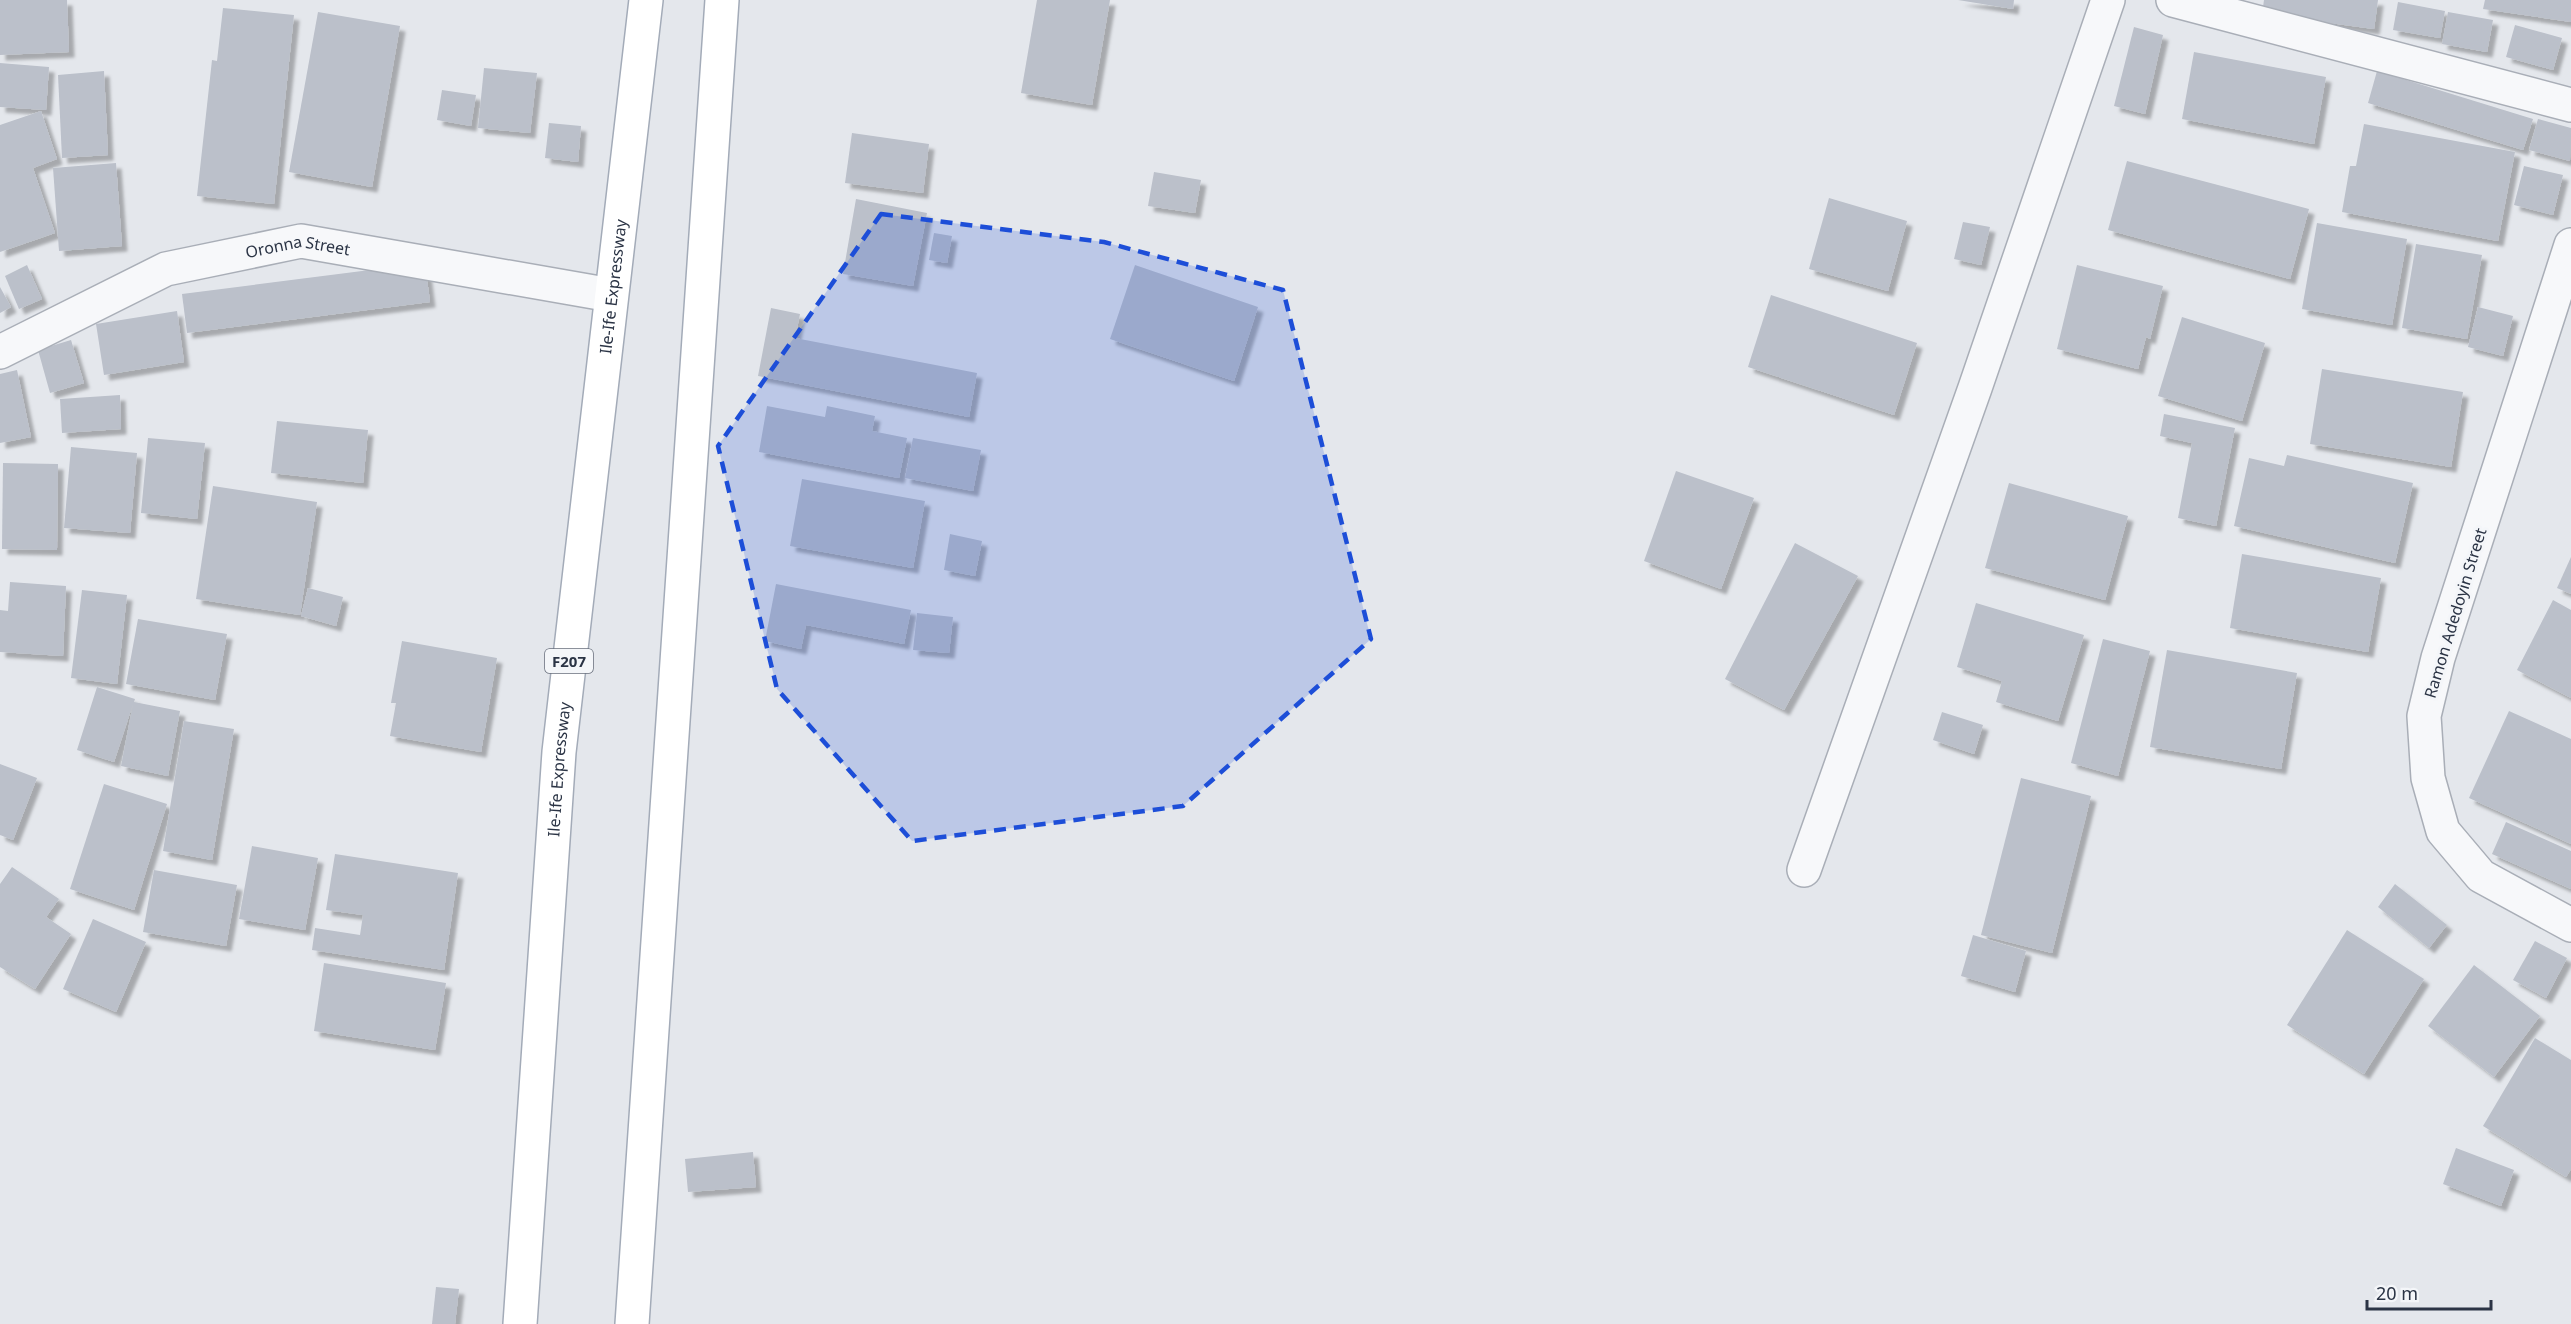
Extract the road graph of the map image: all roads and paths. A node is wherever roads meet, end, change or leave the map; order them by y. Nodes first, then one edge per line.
1 (646, 0) edge
2 (722, 0) edge
3 (2108, 0) edge
4 (2173, 0) edge
5 (2571, 105) edge
6 (2571, 245) edge
7 (611, 295) junction
8 (0, 352) edge
9 (1804, 870) dead end
10 (2571, 925) edge
11 (520, 1324) edge
12 (632, 1324) edge

1 - 7 main road, Ile-Ife Expressway / F207
2 - 12 main road
3 - 9 street
4 - 5 street
6 - 10 street, Ramon Adedoyin Street
7 - 8 street, Oronna Street
7 - 11 main road, Ile-Ife Expressway / F207

